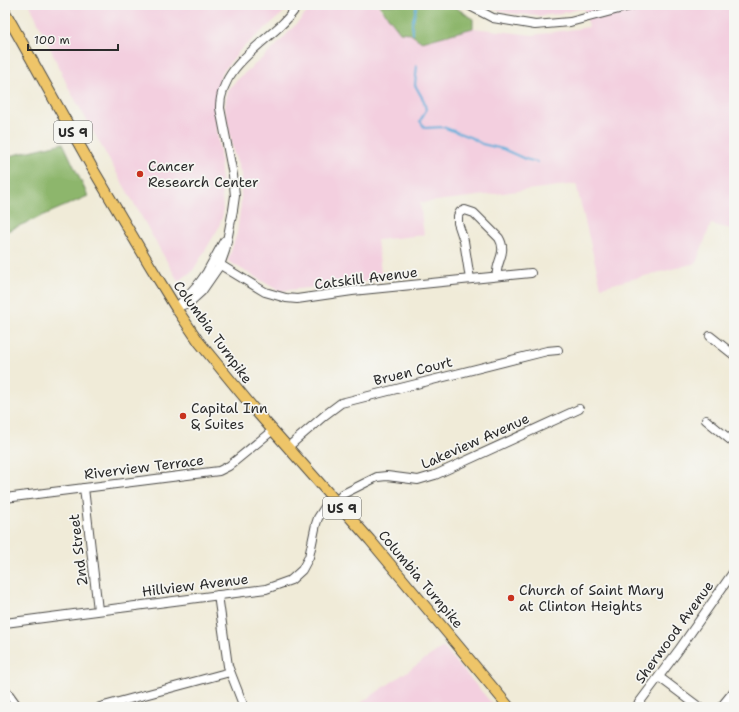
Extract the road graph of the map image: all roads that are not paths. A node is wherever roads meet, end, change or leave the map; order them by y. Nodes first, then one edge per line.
1 (298, 5) edge
2 (468, 5) edge
3 (634, 5) edge
4 (5, 12) edge
5 (217, 263) junction
6 (531, 273) dead end
7 (497, 276) junction
8 (470, 279) junction
9 (176, 308) junction
10 (710, 336) dead end
11 (558, 350) dead end
12 (734, 355) edge
13 (579, 409) dead end
14 (706, 420) dead end
15 (273, 430) junction
16 (734, 443) edge
17 (288, 447) junction
18 (84, 488) junction
19 (5, 498) edge
20 (336, 501) junction
21 (734, 571) edge
22 (218, 596) junction
23 (98, 610) junction
24 (5, 622) edge
25 (230, 672) junction
26 (659, 677) junction
27 (5, 689) edge
28 (734, 691) edge
29 (18, 707) edge
30 (100, 707) edge
31 (244, 707) edge
32 (509, 707) edge
33 (636, 707) edge
34 (699, 707) edge
35 (721, 707) edge

1 - 5 street
2 - 3 street
4 - 9 main road, Columbia Turnpike / US 9
5 - 8 street, Catskill Avenue
5 - 9 street
6 - 7 street, Catskill Avenue
7 - 8 street, Catskill Avenue
7 - 8 street
9 - 15 main road, Columbia Turnpike / US 9
10 - 12 street
11 - 17 street, Bruen Court
13 - 20 street, Lakeview Avenue
14 - 16 street
15 - 17 main road, Columbia Turnpike / US 9
15 - 18 street, Riverview Terrace
17 - 20 main road, Columbia Turnpike / US 9
18 - 19 street, Riverview Terrace
18 - 23 street, 2nd Street
20 - 22 street, Hillview Avenue
20 - 32 main road, Columbia Turnpike / US 9
21 - 26 street, Sherwood Avenue
22 - 23 street, Hillview Avenue
22 - 25 street
23 - 24 street, Hillview Avenue
25 - 30 street
25 - 31 street
26 - 33 street, Sherwood Avenue
26 - 34 street
27 - 29 street
28 - 35 street

